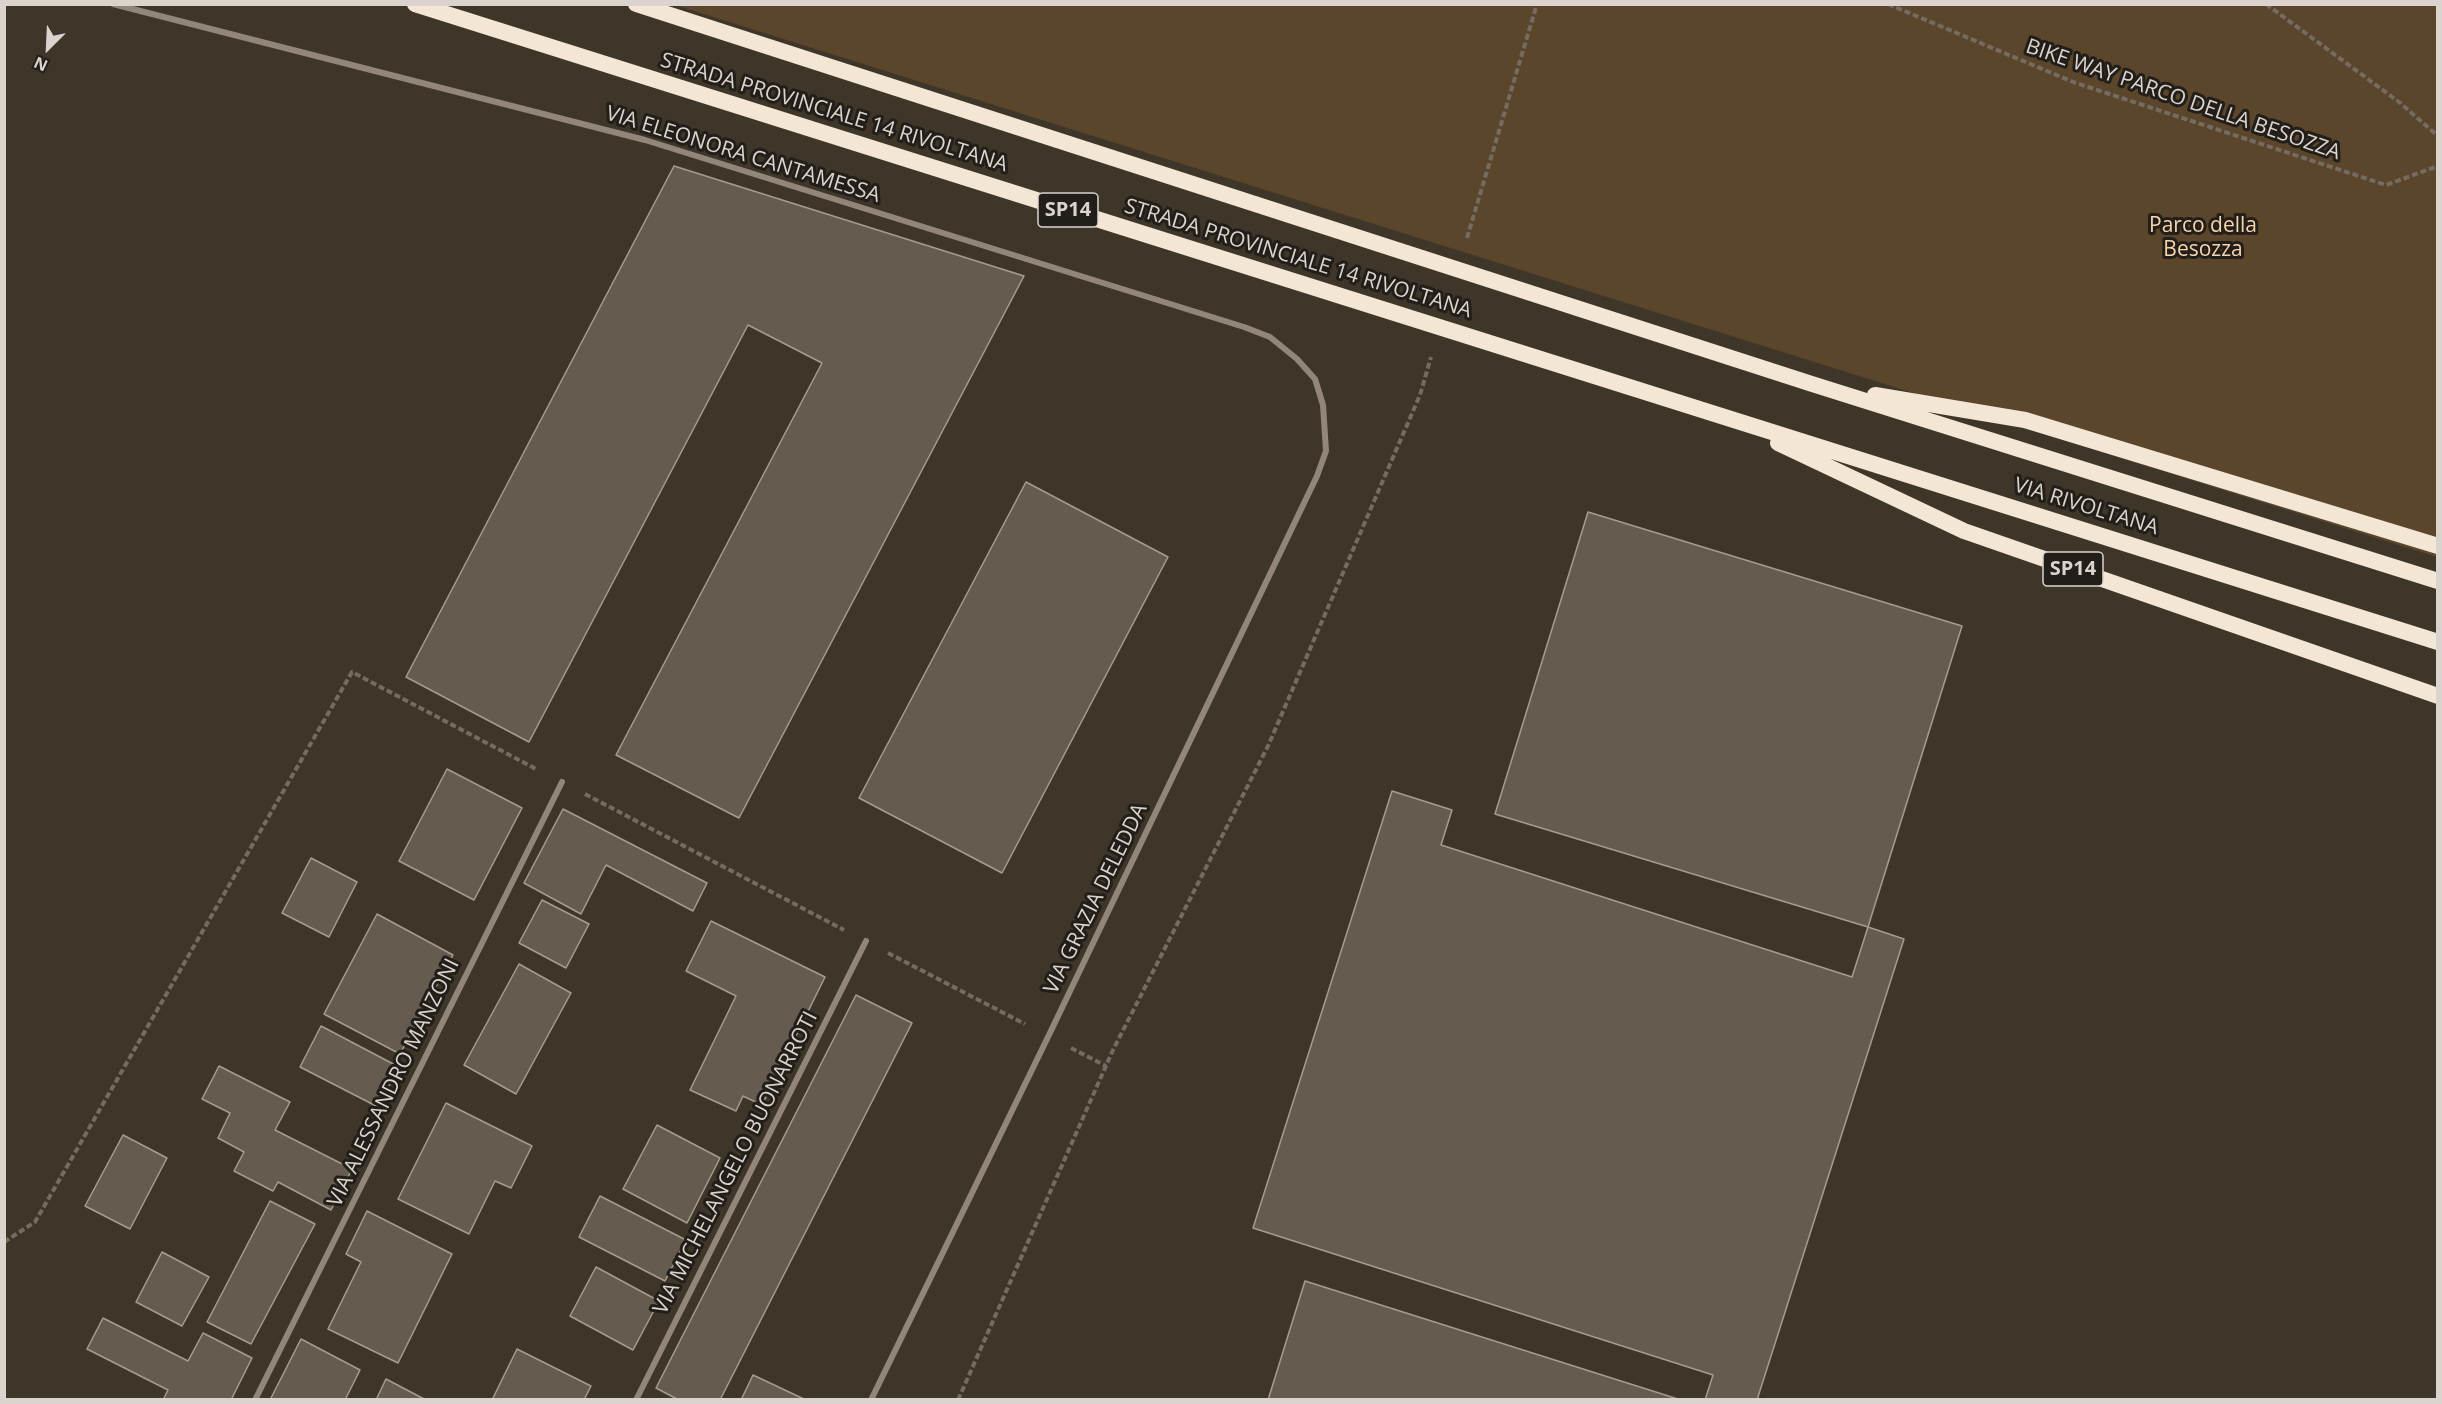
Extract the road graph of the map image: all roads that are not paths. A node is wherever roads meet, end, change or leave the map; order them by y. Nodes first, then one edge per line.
1 (113, 4) edge
2 (416, 4) edge
3 (636, 4) edge
4 (1812, 384) junction
5 (1323, 405) joint
6 (1720, 416) junction
7 (2438, 546) edge
8 (2438, 581) edge
9 (2438, 642) edge
10 (2438, 696) edge
11 (562, 782) dead end
12 (866, 941) dead end
13 (255, 1400) edge
14 (636, 1400) edge
15 (871, 1400) edge

1 - 5 street, VIA ELEONORA CANTAMESSA
2 - 6 highway, STRADA PROVINCIALE 14 RIVOLTANA / SP14
3 - 4 highway, STRADA PROVINCIALE 14 RIVOLTANA
4 - 7 highway
4 - 8 highway, VIA RIVOLTANA
5 - 15 street, VIA GRAZIA DELEDDA
6 - 9 highway, VIA RIVOLTANA / SP14
6 - 10 highway, SP14
11 - 13 street, VIA ALESSANDRO MANZONI
12 - 14 street, VIA MICHELANGELO BUONARROTI

